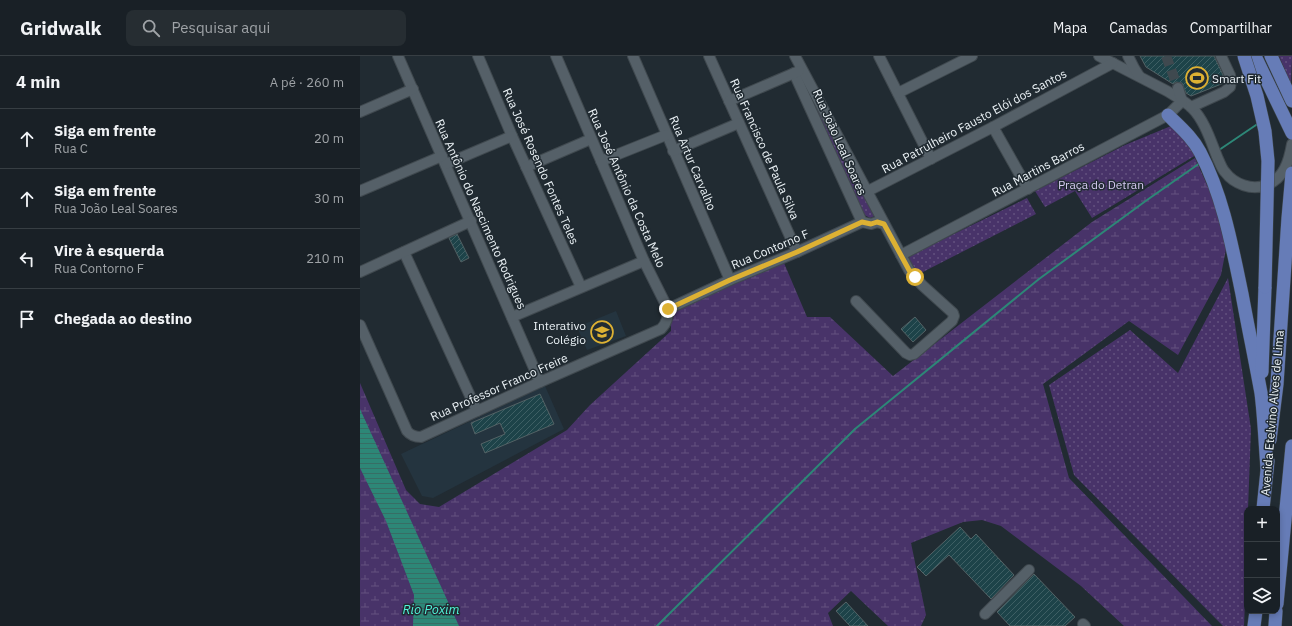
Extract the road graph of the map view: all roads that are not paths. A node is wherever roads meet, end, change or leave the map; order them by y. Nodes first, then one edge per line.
1 (398, 56) edge
2 (478, 56) edge
3 (556, 56) edge
4 (633, 56) edge
5 (709, 56) edge
6 (795, 56) edge
7 (879, 56) edge
8 (972, 56) edge
9 (1099, 56) edge
10 (1221, 56) edge
11 (1244, 56) edge
12 (1255, 56) edge
13 (1131, 57) edge
14 (1274, 62) edge
15 (1113, 63) junction
16 (798, 71) junction
17 (1139, 76) junction
18 (1178, 88) tunnel mouth
19 (413, 89) junction
20 (898, 93) junction
21 (729, 101) junction
22 (1182, 101) junction
23 (1292, 101) edge
24 (1191, 107) junction
25 (360, 112) edge
26 (1168, 115) junction
27 (739, 123) junction
28 (993, 127) junction
29 (1292, 134) edge
30 (666, 135) junction
31 (512, 136) junction
32 (591, 139) junction
33 (1292, 144) edge
34 (673, 151) junction
35 (931, 159) junction
36 (444, 160) junction
37 (601, 161) junction
38 (526, 167) junction
39 (1292, 173) edge
40 (1028, 189) junction
41 (360, 191) edge
42 (868, 191) junction
43 (1290, 219) edge
44 (471, 221) junction
45 (862, 222) junction
46 (884, 224) junction
47 (404, 252) junction
48 (797, 252) junction
49 (901, 255) junction
50 (644, 261) junction
51 (360, 272) edge
52 (730, 280) junction
53 (580, 287) junction
54 (856, 301) dead end
55 (668, 309) junction
56 (512, 317) junction
57 (360, 325) edge
58 (540, 382) junction
59 (1261, 394) junction
60 (477, 411) junction
61 (1292, 446) edge
62 (1267, 468) junction
63 (1290, 493) edge
64 (1263, 506) edge
65 (1029, 570) dead end
66 (1280, 578) edge
67 (985, 614) dead end
68 (1256, 614) edge
69 (1276, 614) edge
70 (1254, 626) edge
71 (1275, 626) edge

1 - 19 street, Rua Antônio do Nascimento Rodrigues
2 - 31 street, Rua José Rosendo Fontes Teles
3 - 32 street, Rua José Antônio da Costa Melo
4 - 30 street, Rua Artur Carvalho
5 - 21 street, Rua Francisco de Paula Silva
6 - 16 street, Rua João Leal Soares
7 - 20 street
8 - 20 street
9 - 15 street
10 - 24 street
11 - 59 main road, bridge
12 - 29 main road
13 - 17 street
14 - 23 main road
15 - 17 street
15 - 28 street, Rua Patrulheiro Fausto Elói dos Santos
16 - 21 street
16 - 42 street, Rua João Leal Soares
16 - 45 street, Rua João Leal Soares
17 - 22 street
18 - 22 street
19 - 25 street
19 - 36 street, Rua Antônio do Nascimento Rodrigues
20 - 35 street
21 - 27 street, Rua Francisco de Paula Silva
22 - 24 street
22 - 26 street, Rua Martins Barros
24 - 33 street
26 - 40 street, Rua Martins Barros
26 - 59 main road
27 - 34 street
27 - 48 street, Rua Francisco de Paula Silva
28 - 35 street, Rua Patrulheiro Fausto Elói dos Santos
28 - 40 street
30 - 34 street, Rua Artur Carvalho
30 - 37 street
31 - 36 street
31 - 38 street, Rua José Rosendo Fontes Teles
32 - 37 street, Rua José Antônio da Costa Melo
32 - 38 street
34 - 52 street, Rua Artur Carvalho
35 - 42 street, Rua Patrulheiro Fausto Elói dos Santos
36 - 41 street
36 - 44 street, Rua Antônio do Nascimento Rodrigues
37 - 50 street, Rua José Antônio da Costa Melo
38 - 53 street, Rua José Rosendo Fontes Teles
39 - 43 main road, Avenida Etelvino Alves de Lima
40 - 49 street, Rua Martins Barros
42 - 46 street, Rua João Leal Soares
43 - 62 main road, Avenida Etelvino Alves de Lima
44 - 47 street
44 - 56 street, Rua Antônio do Nascimento Rodrigues
45 - 46 street, Rua Contorno F
45 - 48 street, Rua Contorno F
46 - 49 street, Rua João Leal Soares
47 - 51 street
47 - 60 street
48 - 52 street, Rua Contorno F
49 - 54 street, Rua João Leal Soares
50 - 53 street
50 - 55 street, Rua José Antônio da Costa Melo
52 - 55 street, Rua Contorno F
53 - 56 street
55 - 58 street, Rua Professor Franco Freire
56 - 58 street, Rua Antônio do Nascimento Rodrigues
57 - 60 street, Rua Professor Franco Freire
58 - 60 street, Rua Professor Franco Freire
59 - 62 main road
61 - 63 main road, Avenida Etelvino Alves de Lima
62 - 64 main road, Avenida Etelvino Alves de Lima
63 - 66 main road, Avenida Etelvino Alves de Lima
65 - 67 street
68 - 70 main road
69 - 71 main road

